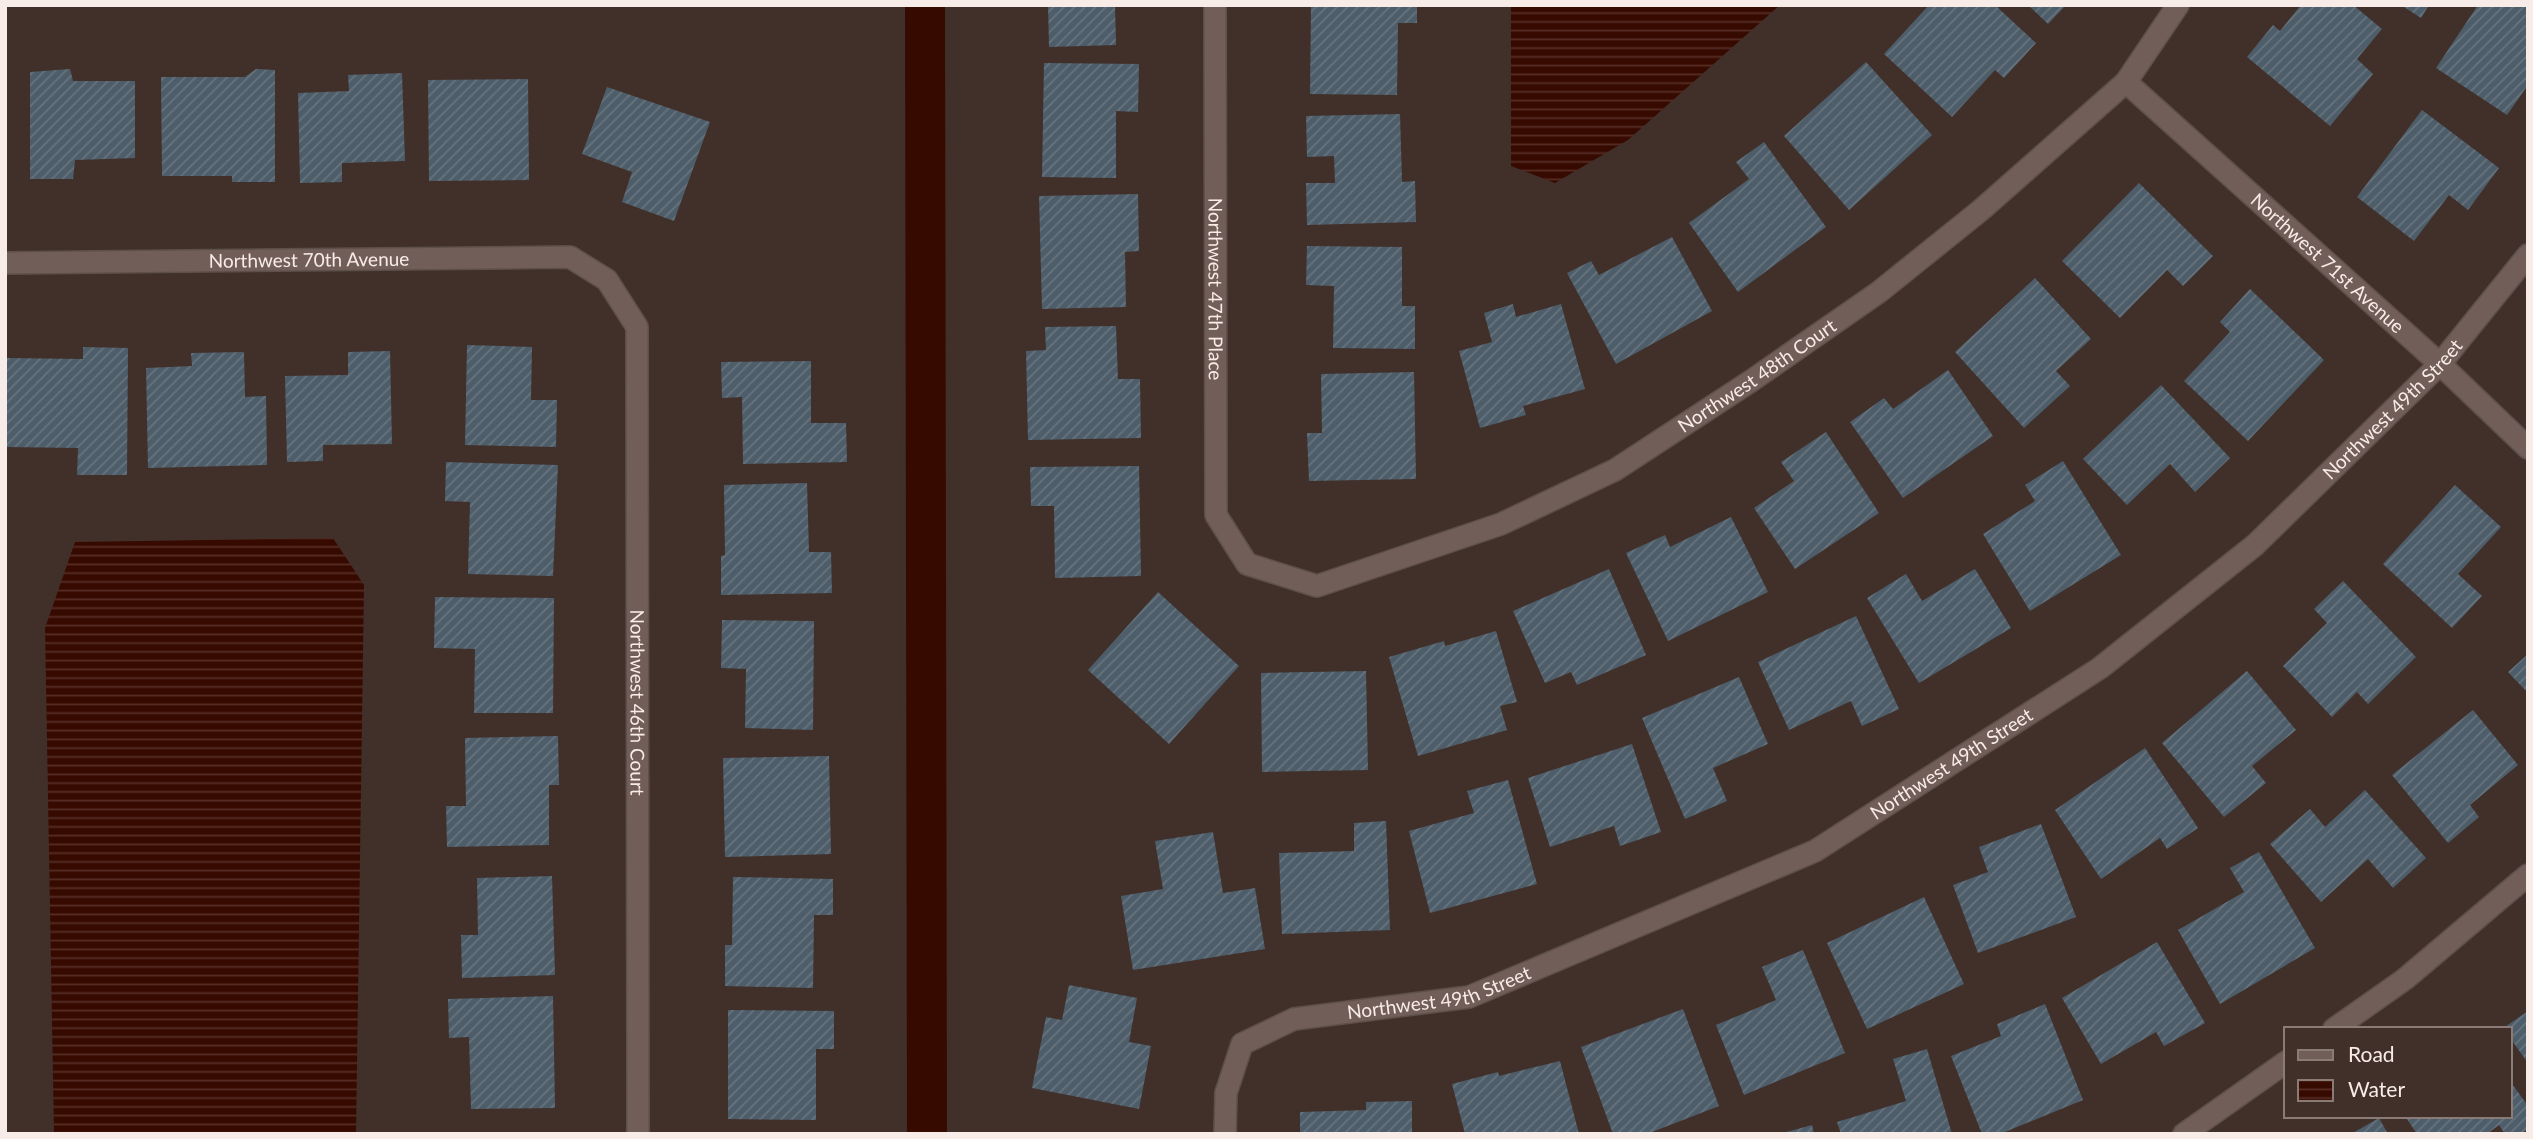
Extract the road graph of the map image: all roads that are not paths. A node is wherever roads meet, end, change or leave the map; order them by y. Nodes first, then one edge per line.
1 (1215, 5) edge
2 (2178, 5) edge
3 (2126, 82) junction
4 (2528, 256) edge
5 (5, 263) edge
6 (607, 280) joint
7 (2440, 364) junction
8 (2528, 448) edge
9 (1247, 564) joint
10 (2528, 875) edge
11 (2337, 1027) edge
12 (2284, 1063) edge
13 (638, 1134) edge
14 (1225, 1134) edge
15 (2184, 1134) edge

1 - 9 street, Northwest 47th Place
2 - 3 street, Northwest 48th Court
3 - 7 street, Northwest 71st Avenue
3 - 9 street, Northwest 48th Court
4 - 7 street, Northwest 49th Street
5 - 6 street, Northwest 70th Avenue
6 - 13 street, Northwest 46th Court
7 - 8 street, Northwest 71st Avenue
7 - 14 street, Northwest 49th Street
10 - 11 street
12 - 15 street

